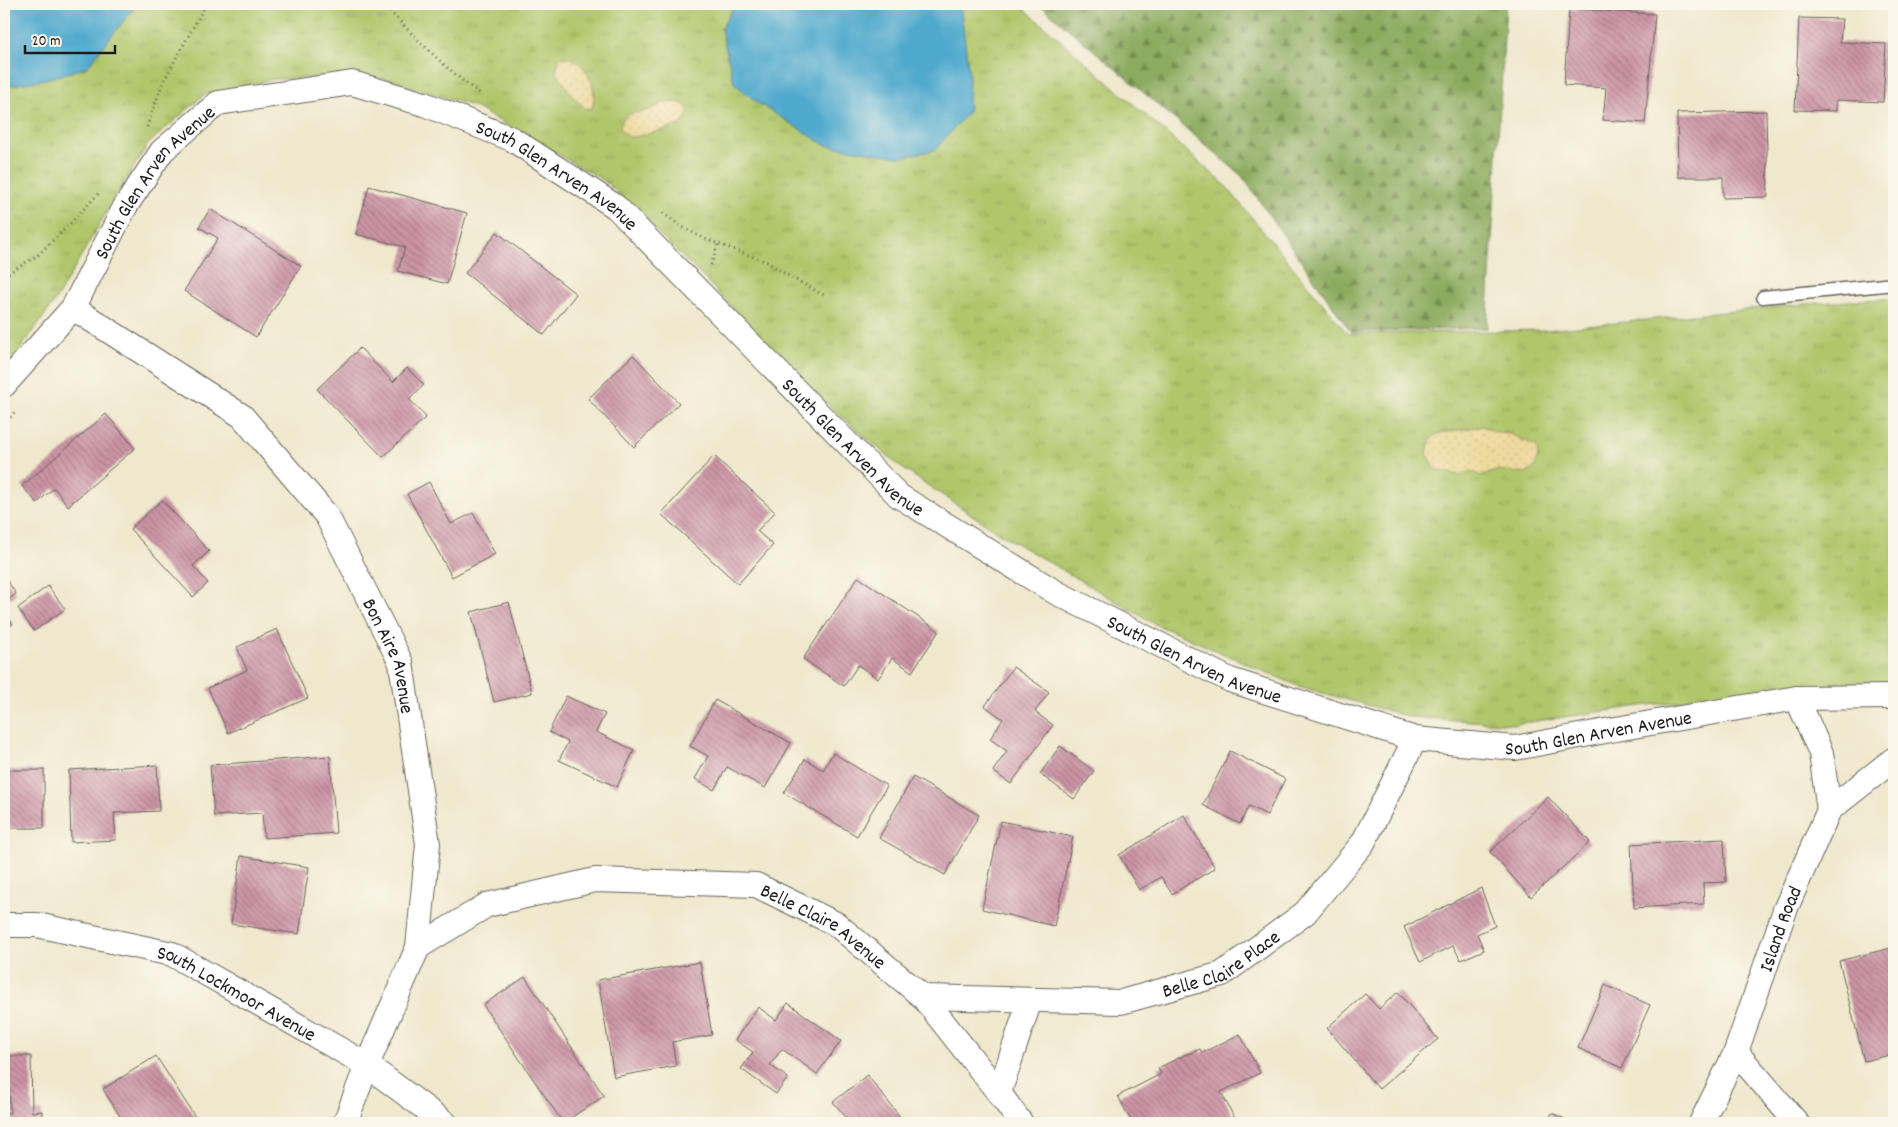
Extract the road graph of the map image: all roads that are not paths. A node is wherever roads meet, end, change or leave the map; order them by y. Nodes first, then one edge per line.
1 (1894, 284) edge
2 (1763, 297) dead end
3 (72, 308) junction
4 (4, 385) edge
5 (1894, 697) edge
6 (1797, 698) junction
7 (1415, 739) junction
8 (1894, 759) edge
9 (1829, 810) junction
10 (4, 925) edge
11 (418, 947) junction
12 (922, 997) junction
13 (1030, 1000) junction
14 (1736, 1052) junction
15 (367, 1065) junction
16 (1000, 1094) junction
17 (345, 1123) edge
18 (445, 1123) edge
19 (1021, 1123) edge
20 (1701, 1123) edge
21 (1797, 1123) edge

1 - 2 lane
3 - 4 street, South Glen Arven Avenue
3 - 7 street, South Glen Arven Avenue
3 - 11 street, Bon Aire Avenue
5 - 6 street, South Glen Arven Avenue
6 - 7 street, South Glen Arven Avenue
6 - 9 street
7 - 13 street, Belle Claire Place
8 - 9 street, Island Road
9 - 14 street, Island Road
10 - 15 street, South Lockmoor Avenue
11 - 12 street, Belle Claire Avenue
11 - 15 street, Bon Aire Avenue
12 - 13 street, Belle Claire Place
12 - 16 street, Belle Claire Avenue
13 - 16 street
14 - 20 street, Island Road
14 - 21 street
15 - 17 street, Bon Aire Avenue
15 - 18 street, South Lockmoor Avenue
16 - 19 street, Belle Claire Avenue

